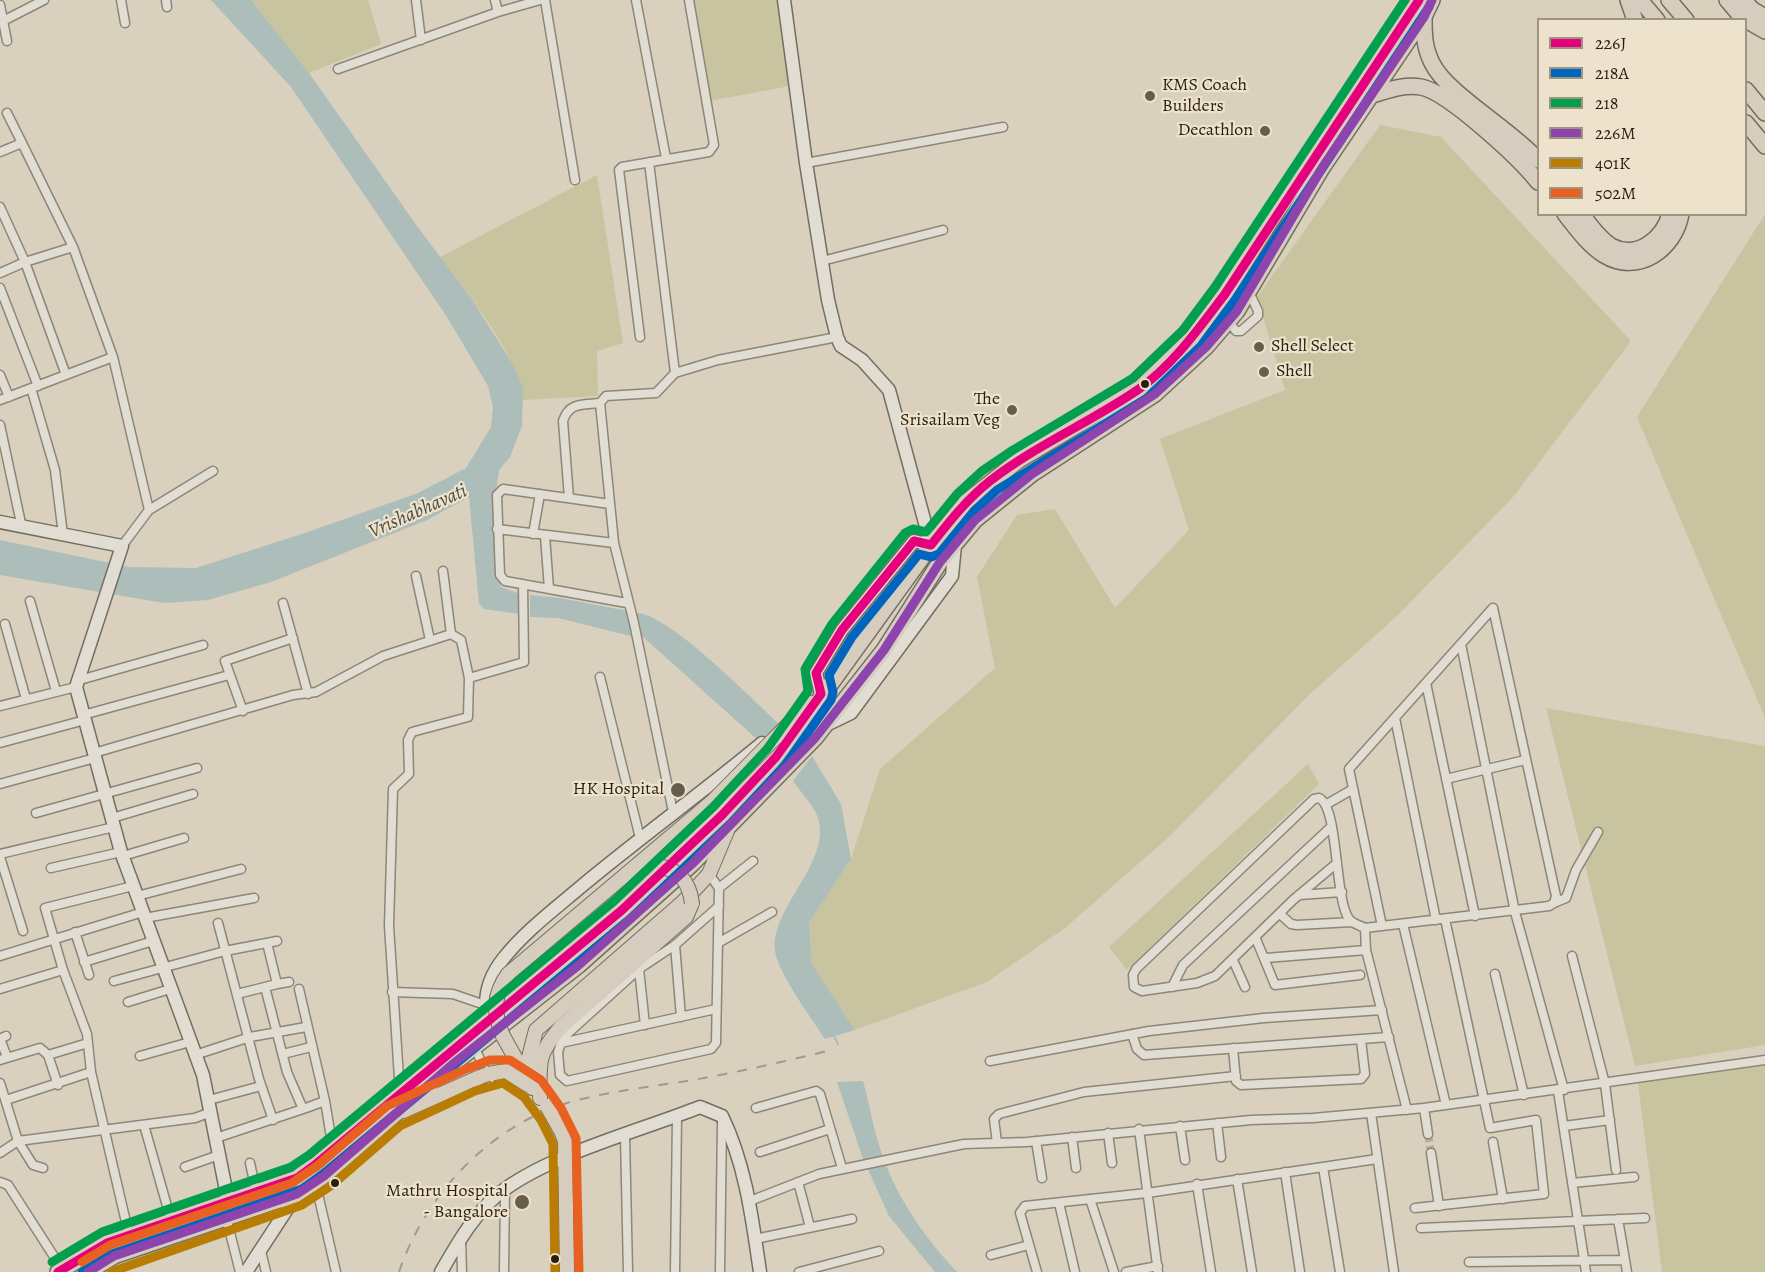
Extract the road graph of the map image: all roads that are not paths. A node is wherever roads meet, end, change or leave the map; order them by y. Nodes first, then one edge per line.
1 (44, 0) edge
2 (121, 0) edge
3 (416, 0) edge
4 (495, 0) edge
5 (540, 0) edge
6 (545, 0) edge
7 (636, 0) edge
8 (689, 0) edge
9 (784, 0) edge
10 (1419, 0) edge
11 (1432, 0) edge
12 (1628, 0) edge
13 (1640, 0) edge
14 (1670, 0) edge
15 (1727, 0) edge
16 (1743, 0) edge
17 (0, 5) edge
18 (498, 12) junction
19 (1765, 16) edge
20 (1424, 17) junction
21 (1634, 18) edge
22 (1655, 18) edge
23 (1684, 18) edge
24 (1743, 18) edge
25 (3, 21) junction
26 (1747, 21) edge
27 (125, 23) dead end
28 (1765, 31) edge
29 (421, 40) junction
30 (7, 41) dead end
31 (338, 69) dead end
32 (1367, 91) junction
33 (1750, 96) edge
34 (7, 113) dead end
35 (1765, 113) edge
36 (1747, 124) edge
37 (1004, 127) dead end
38 (22, 143) junction
39 (1765, 146) edge
40 (0, 152) edge
41 (666, 158) junction
42 (1537, 158) edge
43 (649, 162) junction
44 (806, 162) junction
45 (575, 180) dead end
46 (1537, 180) edge
47 (0, 207) edge
48 (1567, 216) edge
49 (1584, 216) edge
50 (1669, 216) edge
51 (1680, 216) edge
52 (943, 230) dead end
53 (73, 247) junction
54 (822, 261) junction
55 (25, 262) junction
56 (0, 273) edge
57 (0, 288) edge
58 (1225, 294) junction
59 (1233, 316) junction
60 (837, 337) junction
61 (640, 338) dead end
62 (113, 357) junction
63 (675, 373) junction
64 (0, 375) edge
65 (66, 375) junction
66 (35, 387) junction
67 (4, 399) edge
68 (600, 403) junction
69 (0, 425) edge
70 (213, 471) dead end
71 (540, 494) junction
72 (569, 498) junction
73 (610, 504) junction
74 (149, 510) junction
75 (0, 522) edge
76 (22, 528) junction
77 (497, 529) junction
78 (534, 534) junction
79 (63, 535) junction
80 (545, 536) junction
81 (614, 543) junction
82 (931, 545) junction
83 (121, 548) junction
84 (443, 571) dead end
85 (416, 576) dead end
86 (523, 588) junction
87 (549, 589) junction
88 (30, 601) dead end
89 (283, 603) dead end
90 (627, 603) junction
91 (5, 624) dead end
92 (451, 634) junction
93 (293, 638) junction
94 (430, 640) junction
95 (1461, 644) junction
96 (203, 645) dead end
97 (229, 675) junction
98 (600, 677) dead end
99 (469, 678) junction
100 (1426, 683) junction
101 (76, 684) junction
102 (56, 691) junction
103 (308, 694) junction
104 (821, 694) junction
105 (26, 699) junction
106 (0, 706) edge
107 (243, 711) junction
108 (84, 717) junction
109 (1395, 718) junction
110 (782, 737) junction
111 (0, 743) edge
112 (95, 756) junction
113 (1525, 760) junction
114 (197, 768) dead end
115 (1486, 770) junction
116 (1446, 779) junction
117 (0, 784) edge
118 (1353, 789) junction
119 (193, 794) dead end
120 (105, 795) junction
121 (1327, 804) junction
122 (673, 812) junction
123 (36, 813) dead end
124 (113, 822) junction
125 (1331, 828) junction
126 (727, 831) junction
127 (1598, 832) dead end
128 (184, 838) dead end
129 (640, 838) junction
130 (122, 854) junction
131 (0, 856) edge
132 (753, 861) dead end
133 (1337, 863) junction
134 (51, 868) dead end
135 (241, 869) dead end
136 (709, 874) junction
137 (719, 888) junction
138 (135, 891) junction
139 (1342, 892) junction
140 (1299, 895) junction
141 (254, 898) dead end
142 (1554, 903) junction
143 (719, 906) junction
144 (772, 912) dead end
145 (1515, 912) junction
146 (1280, 914) junction
147 (144, 915) junction
148 (1475, 916) junction
149 (1445, 919) junction
150 (1436, 920) junction
151 (1352, 922) junction
152 (218, 923) dead end
153 (1404, 924) junction
154 (1382, 926) junction
155 (1365, 928) junction
156 (23, 931) dead end
157 (75, 932) junction
158 (54, 939) junction
159 (1256, 939) junction
160 (153, 941) junction
161 (277, 941) dead end
162 (267, 943) junction
163 (718, 943) junction
164 (675, 945) junction
165 (1366, 950) junction
166 (225, 951) junction
167 (0, 956) edge
168 (1572, 956) dead end
169 (1266, 958) junction
170 (1233, 960) junction
171 (84, 962) junction
172 (162, 967) junction
173 (639, 969) junction
174 (63, 970) junction
175 (1495, 974) dead end
176 (89, 975) dead end
177 (1359, 975) dead end
178 (114, 981) dead end
179 (289, 982) dead end
180 (277, 984) junction
181 (265, 987) junction
182 (1172, 987) junction
183 (1245, 987) dead end
184 (0, 989) edge
185 (170, 989) junction
186 (299, 989) dead end
187 (392, 992) junction
188 (237, 994) junction
189 (128, 1002) dead end
190 (716, 1009) junction
191 (1382, 1010) junction
192 (491, 1011) junction
193 (681, 1017) junction
194 (645, 1025) junction
195 (306, 1027) junction
196 (277, 1031) junction
197 (1132, 1034) junction
198 (6, 1036) dead end
199 (250, 1037) junction
200 (1389, 1037) junction
201 (1361, 1040) junction
202 (190, 1042) junction
203 (88, 1043) junction
204 (561, 1043) junction
205 (311, 1047) junction
206 (475, 1048) junction
207 (1233, 1048) junction
208 (283, 1054) junction
209 (48, 1055) junction
210 (195, 1055) junction
211 (140, 1056) dead end
212 (451, 1058) junction
213 (4, 1059) edge
214 (1765, 1060) edge
215 (990, 1061) dead end
216 (525, 1066) junction
217 (91, 1072) junction
218 (1236, 1076) junction
219 (490, 1082) dead end
220 (0, 1083) edge
221 (1605, 1084) junction
222 (58, 1085) junction
223 (261, 1086) junction
224 (1561, 1091) junction
225 (400, 1093) junction
226 (1524, 1095) junction
227 (6, 1100) junction
228 (1484, 1100) junction
229 (326, 1101) junction
230 (1446, 1105) junction
231 (210, 1106) junction
232 (756, 1108) dead end
233 (1424, 1108) junction
234 (303, 1109) junction
235 (1407, 1110) junction
236 (1371, 1113) junction
237 (393, 1116) junction
238 (677, 1116) junction
239 (722, 1116) junction
240 (273, 1120) junction
241 (1610, 1120) junction
242 (1217, 1123) junction
243 (144, 1125) junction
244 (1180, 1126) junction
245 (1564, 1126) junction
246 (830, 1129) junction
247 (1139, 1129) junction
248 (106, 1131) junction
249 (1108, 1133) junction
250 (1428, 1134) tunnel mouth
251 (625, 1136) junction
252 (1072, 1137) junction
253 (216, 1138) junction
254 (18, 1141) junction
255 (1035, 1141) junction
256 (1493, 1142) dead end
257 (997, 1143) junction
258 (333, 1150) junction
259 (760, 1152) dead end
260 (0, 1153) edge
261 (1431, 1153) tunnel mouth
262 (219, 1155) junction
263 (1221, 1157) dead end
264 (564, 1158) junction
265 (1377, 1159) junction
266 (1185, 1160) dead end
267 (250, 1163) dead end
268 (1113, 1163) dead end
269 (184, 1167) dead end
270 (1323, 1167) junction
271 (43, 1168) dead end
272 (842, 1168) junction
273 (1076, 1168) dead end
274 (1616, 1170) dead end
275 (1285, 1172) junction
276 (1634, 1177) dead end
277 (1042, 1178) dead end
278 (1237, 1179) junction
279 (315, 1181) junction
280 (0, 1182) edge
281 (798, 1182) junction
282 (1572, 1183) junction
283 (1197, 1184) junction
284 (505, 1189) junction
285 (256, 1191) junction
286 (1147, 1193) junction
287 (297, 1194) junction
288 (1090, 1199) junction
289 (1503, 1199) junction
290 (228, 1200) junction
291 (750, 1200) junction
292 (1059, 1203) junction
293 (1439, 1206) junction
294 (1415, 1208) dead end
295 (226, 1218) junction
296 (1645, 1218) dead end
297 (852, 1219) dead end
298 (1618, 1219) junction
299 (171, 1221) junction
300 (1578, 1221) junction
301 (810, 1227) junction
302 (1422, 1228) dead end
303 (129, 1235) junction
304 (460, 1237) junction
305 (755, 1239) junction
306 (1029, 1245) junction
307 (261, 1251) junction
308 (879, 1251) dead end
309 (990, 1255) dead end
310 (1625, 1260) junction
311 (1584, 1261) junction
312 (1469, 1262) dead end
313 (1158, 1269) edge
314 (60, 1270) edge
315 (88, 1272) edge
316 (240, 1272) edge
317 (246, 1272) edge
318 (266, 1272) edge
319 (336, 1272) edge
320 (441, 1272) edge
321 (462, 1272) edge
322 (504, 1272) edge
323 (567, 1272) edge
324 (628, 1272) edge
325 (675, 1272) edge
326 (720, 1272) edge
327 (760, 1272) edge
328 (799, 1272) edge
329 (1037, 1272) edge
330 (1075, 1272) edge
331 (1114, 1272) edge
332 (1126, 1272) edge
333 (1211, 1272) edge
334 (1252, 1272) edge
335 (1300, 1272) edge
336 (1340, 1272) edge
337 (1394, 1272) edge
338 (1586, 1272) edge
339 (1627, 1272) edge

1 - 25 street
2 - 27 street
3 - 29 street
4 - 18 street
5 - 18 street
6 - 45 street
7 - 41 street
8 - 41 street
9 - 44 street
10 - 32 highway
11 - 20 highway
12 - 21 highway
13 - 22 highway
14 - 23 highway
15 - 24 highway
16 - 19 highway
17 - 25 street
18 - 29 street
20 - 32 highway
20 - 42 highway
25 - 30 street
26 - 28 highway
29 - 31 street
32 - 46 highway
32 - 58 highway
32 - 59 highway
33 - 35 highway
34 - 38 street
36 - 39 highway
37 - 44 street
38 - 40 street
38 - 53 street
41 - 43 street
43 - 61 street
43 - 63 street
44 - 54 street
47 - 55 street
48 - 51 highway
49 - 50 highway
52 - 54 street
53 - 55 street
53 - 62 street
54 - 60 street
55 - 56 street
55 - 65 street
57 - 66 street
58 - 59 highway
58 - 82 highway
59 - 126 highway
60 - 63 street
60 - 82 street
62 - 65 street
62 - 74 street
63 - 68 street
64 - 67 street
65 - 66 street
66 - 67 street
66 - 79 street
68 - 72 street
68 - 73 street
69 - 76 street
70 - 74 street
71 - 72 street
71 - 77 street
71 - 78 street
72 - 73 street
73 - 81 street
74 - 83 street
75 - 76 street
76 - 79 street
77 - 78 street
77 - 86 street
78 - 80 street
79 - 83 street
80 - 81 street
80 - 87 street
81 - 90 street
82 - 104 highway
82 - 104 street
83 - 101 street
84 - 92 street
85 - 94 street
86 - 87 street
86 - 99 street
87 - 90 street
88 - 102 street
89 - 93 street
90 - 122 street
91 - 105 street
92 - 94 street
92 - 99 street
93 - 97 street
93 - 103 street
94 - 103 street
95 - 100 street
95 - 113 street
95 - 115 street
96 - 101 street
97 - 107 street
97 - 108 street
98 - 129 street
99 - 187 street
100 - 109 street
100 - 116 street
101 - 102 street
101 - 108 street
102 - 105 street
103 - 107 street
104 - 110 highway
105 - 106 street
107 - 112 street
108 - 111 street
108 - 112 street
109 - 118 street
109 - 150 street
110 - 122 street
110 - 192 highway
110 - 216 main road, bridge
112 - 117 street
112 - 120 street
113 - 115 street
113 - 142 street
114 - 120 street
115 - 116 street
115 - 145 street
116 - 148 street
118 - 121 street
118 - 154 street
119 - 124 street
120 - 123 street
120 - 124 street
121 - 125 street
121 - 182 street
122 - 129 street
124 - 130 street
124 - 131 street
125 - 133 street
125 - 182 street
126 - 136 main road
126 - 206 highway
127 - 142 street
128 - 130 street
129 - 192 street
130 - 134 street
130 - 138 street
131 - 156 street
132 - 137 street
133 - 139 street
133 - 140 street
135 - 138 street
136 - 137 street
136 - 216 main road
137 - 143 street
138 - 147 street
138 - 158 street
139 - 140 street
139 - 151 street
140 - 146 street
141 - 147 street
142 - 145 street
143 - 163 street
143 - 164 street
144 - 163 street
145 - 148 street
145 - 224 street
146 - 151 street
146 - 159 street
147 - 157 street
147 - 160 street
148 - 149 street
149 - 150 street
149 - 228 street
150 - 153 street
151 - 155 street
152 - 166 street
153 - 154 street
153 - 230 street
154 - 155 street
155 - 165 street
157 - 158 street
157 - 171 street
158 - 167 street
158 - 174 street
159 - 169 street
159 - 170 street
160 - 171 street
160 - 172 street
161 - 162 street
162 - 166 street
162 - 180 street
163 - 190 street
164 - 173 street
164 - 193 street
165 - 169 street
165 - 191 street
166 - 172 street
166 - 188 street
168 - 221 street
169 - 177 street
170 - 182 street
170 - 183 street
171 - 176 street
172 - 178 street
172 - 185 street
173 - 194 street
173 - 204 street
174 - 184 street
174 - 203 street
175 - 226 street
179 - 180 street
180 - 181 street
181 - 188 street
181 - 196 street
185 - 189 street
185 - 202 street
186 - 195 street
187 - 192 street
187 - 225 street
188 - 199 street
190 - 193 street
190 - 204 street
191 - 197 street
191 - 200 street
192 - 212 highway
192 - 216 main road, bridge
193 - 194 street
194 - 204 street
195 - 196 street
195 - 205 street
196 - 199 street
196 - 208 street
197 - 207 street
197 - 215 street
198 - 213 street
199 - 210 street
199 - 223 street
200 - 201 street
200 - 235 street
201 - 207 street
201 - 218 street
202 - 210 street
202 - 211 street
203 - 209 street
203 - 217 street
205 - 208 street
205 - 229 street
206 - 212 highway
206 - 219 street
207 - 218 street
208 - 234 street
209 - 213 street
209 - 222 street
210 - 231 street
212 - 225 highway
212 - 237 highway
214 - 221 street
216 - 237 main road, bridge
216 - 264 main road, bridge
217 - 222 street
217 - 248 street
218 - 257 street
220 - 227 street
221 - 224 street
221 - 241 street
222 - 227 street
223 - 231 street
223 - 240 street
224 - 226 street
224 - 245 street
225 - 258 highway
226 - 228 street
227 - 254 street
228 - 230 street
228 - 289 street
229 - 234 street
229 - 258 street
230 - 233 street
231 - 243 street
231 - 253 street
232 - 246 street
233 - 235 street
233 - 250 street
234 - 240 street
235 - 236 street
236 - 242 street
236 - 265 street
237 - 279 highway
238 - 239 street
238 - 251 street
238 - 325 street
239 - 291 street
239 - 326 street
240 - 253 street
241 - 245 street
241 - 274 street
242 - 244 street
242 - 263 street
243 - 248 street
243 - 299 street
244 - 247 street
244 - 266 street
245 - 282 street
246 - 259 street
246 - 272 street
247 - 249 street
247 - 286 street
248 - 254 street
248 - 303 street
249 - 252 street
249 - 268 street
251 - 264 street
251 - 324 street
252 - 255 street
252 - 273 street
253 - 262 street
254 - 260 street
254 - 271 street
255 - 257 street
255 - 277 street
256 - 289 street
257 - 272 street
258 - 285 highway
261 - 293 street
262 - 269 street
262 - 290 street
264 - 284 street
264 - 323 main road
265 - 270 street
265 - 337 street
267 - 285 street
270 - 275 street
270 - 336 street
272 - 281 street
275 - 278 street
275 - 335 street
276 - 282 street
278 - 283 street
278 - 334 street
279 - 287 highway
279 - 319 street
280 - 314 street
281 - 291 street
281 - 301 street
282 - 300 street
283 - 286 street
283 - 333 street
284 - 304 street
284 - 322 street
285 - 290 highway
286 - 288 street
286 - 313 street
287 - 295 highway
287 - 307 street
288 - 292 street
288 - 331 street
289 - 293 street
290 - 299 highway
291 - 305 street
292 - 306 street
292 - 330 street
293 - 294 street
295 - 315 highway
295 - 316 street
296 - 298 street
297 - 301 street
298 - 300 street
298 - 310 street
299 - 303 highway
300 - 302 street
300 - 311 street
301 - 305 street
303 - 314 highway
304 - 320 street
304 - 321 street
305 - 327 street
306 - 309 street
306 - 329 street
307 - 317 street
307 - 318 street
308 - 328 street
310 - 311 street
310 - 339 street
311 - 312 street
311 - 338 street
313 - 332 street

